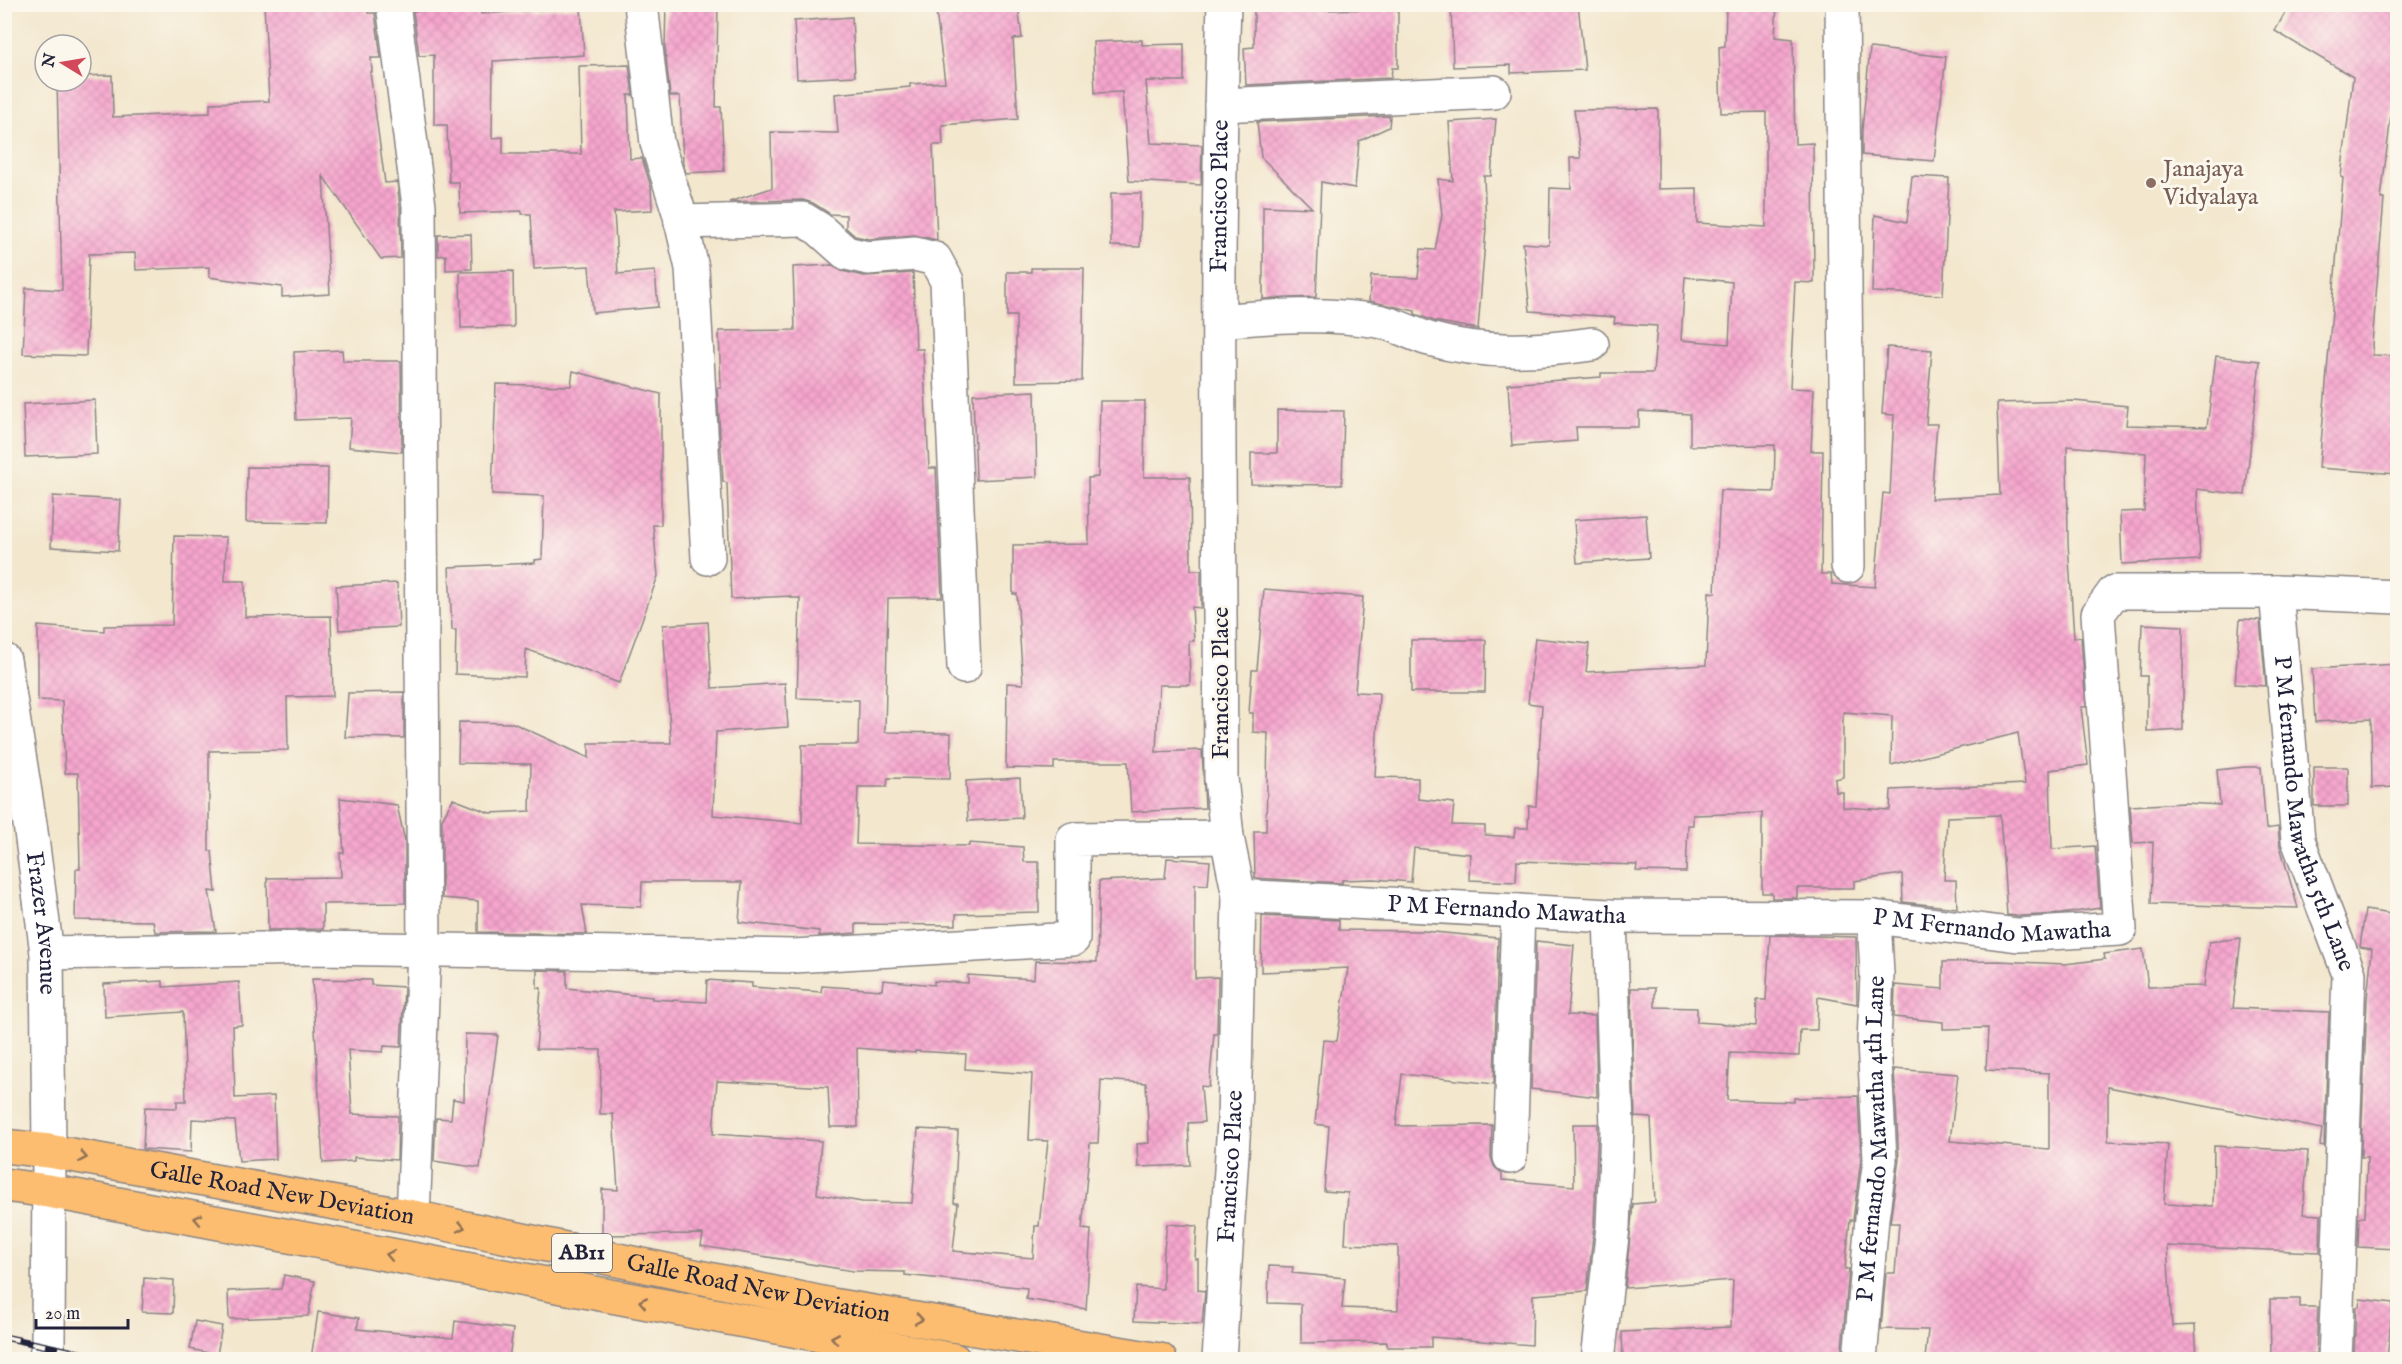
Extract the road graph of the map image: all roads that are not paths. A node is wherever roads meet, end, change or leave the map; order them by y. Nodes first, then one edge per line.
1 (393, 4) edge
2 (641, 4) edge
3 (1224, 4) edge
4 (1842, 4) edge
5 (1494, 92) dead end
6 (1221, 105) junction
7 (681, 222) junction
8 (1219, 321) junction
9 (1592, 344) dead end
10 (708, 558) dead end
11 (1848, 566) dead end
12 (2276, 592) junction
13 (2397, 597) edge
14 (4, 660) edge
15 (964, 667) dead end
16 (1227, 837) junction
17 (1239, 896) junction
18 (1518, 911) junction
19 (1610, 916) junction
20 (1874, 917) junction
21 (424, 950) junction
22 (47, 953) junction
23 (4, 1146) edge
24 (49, 1151) junction
25 (1510, 1157) dead end
26 (4, 1185) edge
27 (48, 1191) junction
28 (413, 1217) junction
29 (45, 1359) edge
30 (954, 1359) edge
31 (1160, 1359) edge
32 (1219, 1359) edge
33 (1598, 1359) edge
34 (1860, 1359) edge
35 (2335, 1359) edge

1 - 21 street
2 - 7 street
3 - 6 street, Francisco Place
4 - 11 street
5 - 6 street
6 - 8 street, Francisco Place
7 - 10 street
7 - 15 street
8 - 9 street
8 - 16 street, Francisco Place
12 - 13 street, P M Fernando Mawatha
12 - 20 street, P M Fernando Mawatha
12 - 35 street, P M fernando Mawatha 5th Lane
14 - 22 street, Frazer Avenue
16 - 17 street, Francisco Place
16 - 21 street
17 - 18 street, P M Fernando Mawatha
17 - 32 street, Francisco Place
18 - 19 street, P M Fernando Mawatha
18 - 25 street
19 - 20 street, P M Fernando Mawatha
19 - 33 street
20 - 34 street, P M fernando Mawatha 4th Lane
21 - 22 street
21 - 28 street
22 - 24 street, Frazer Avenue
23 - 24 main road, Galle Road New Deviation / AB11
24 - 27 street, Frazer Avenue
24 -> 28 main road, Galle Road New Deviation / AB11
26 - 27 main road, Galle Road New Deviation / AB11
27 - 29 street, Frazer Avenue
30 -> 27 main road, Galle Road New Deviation / AB11
28 -> 31 main road, Galle Road New Deviation / AB11

